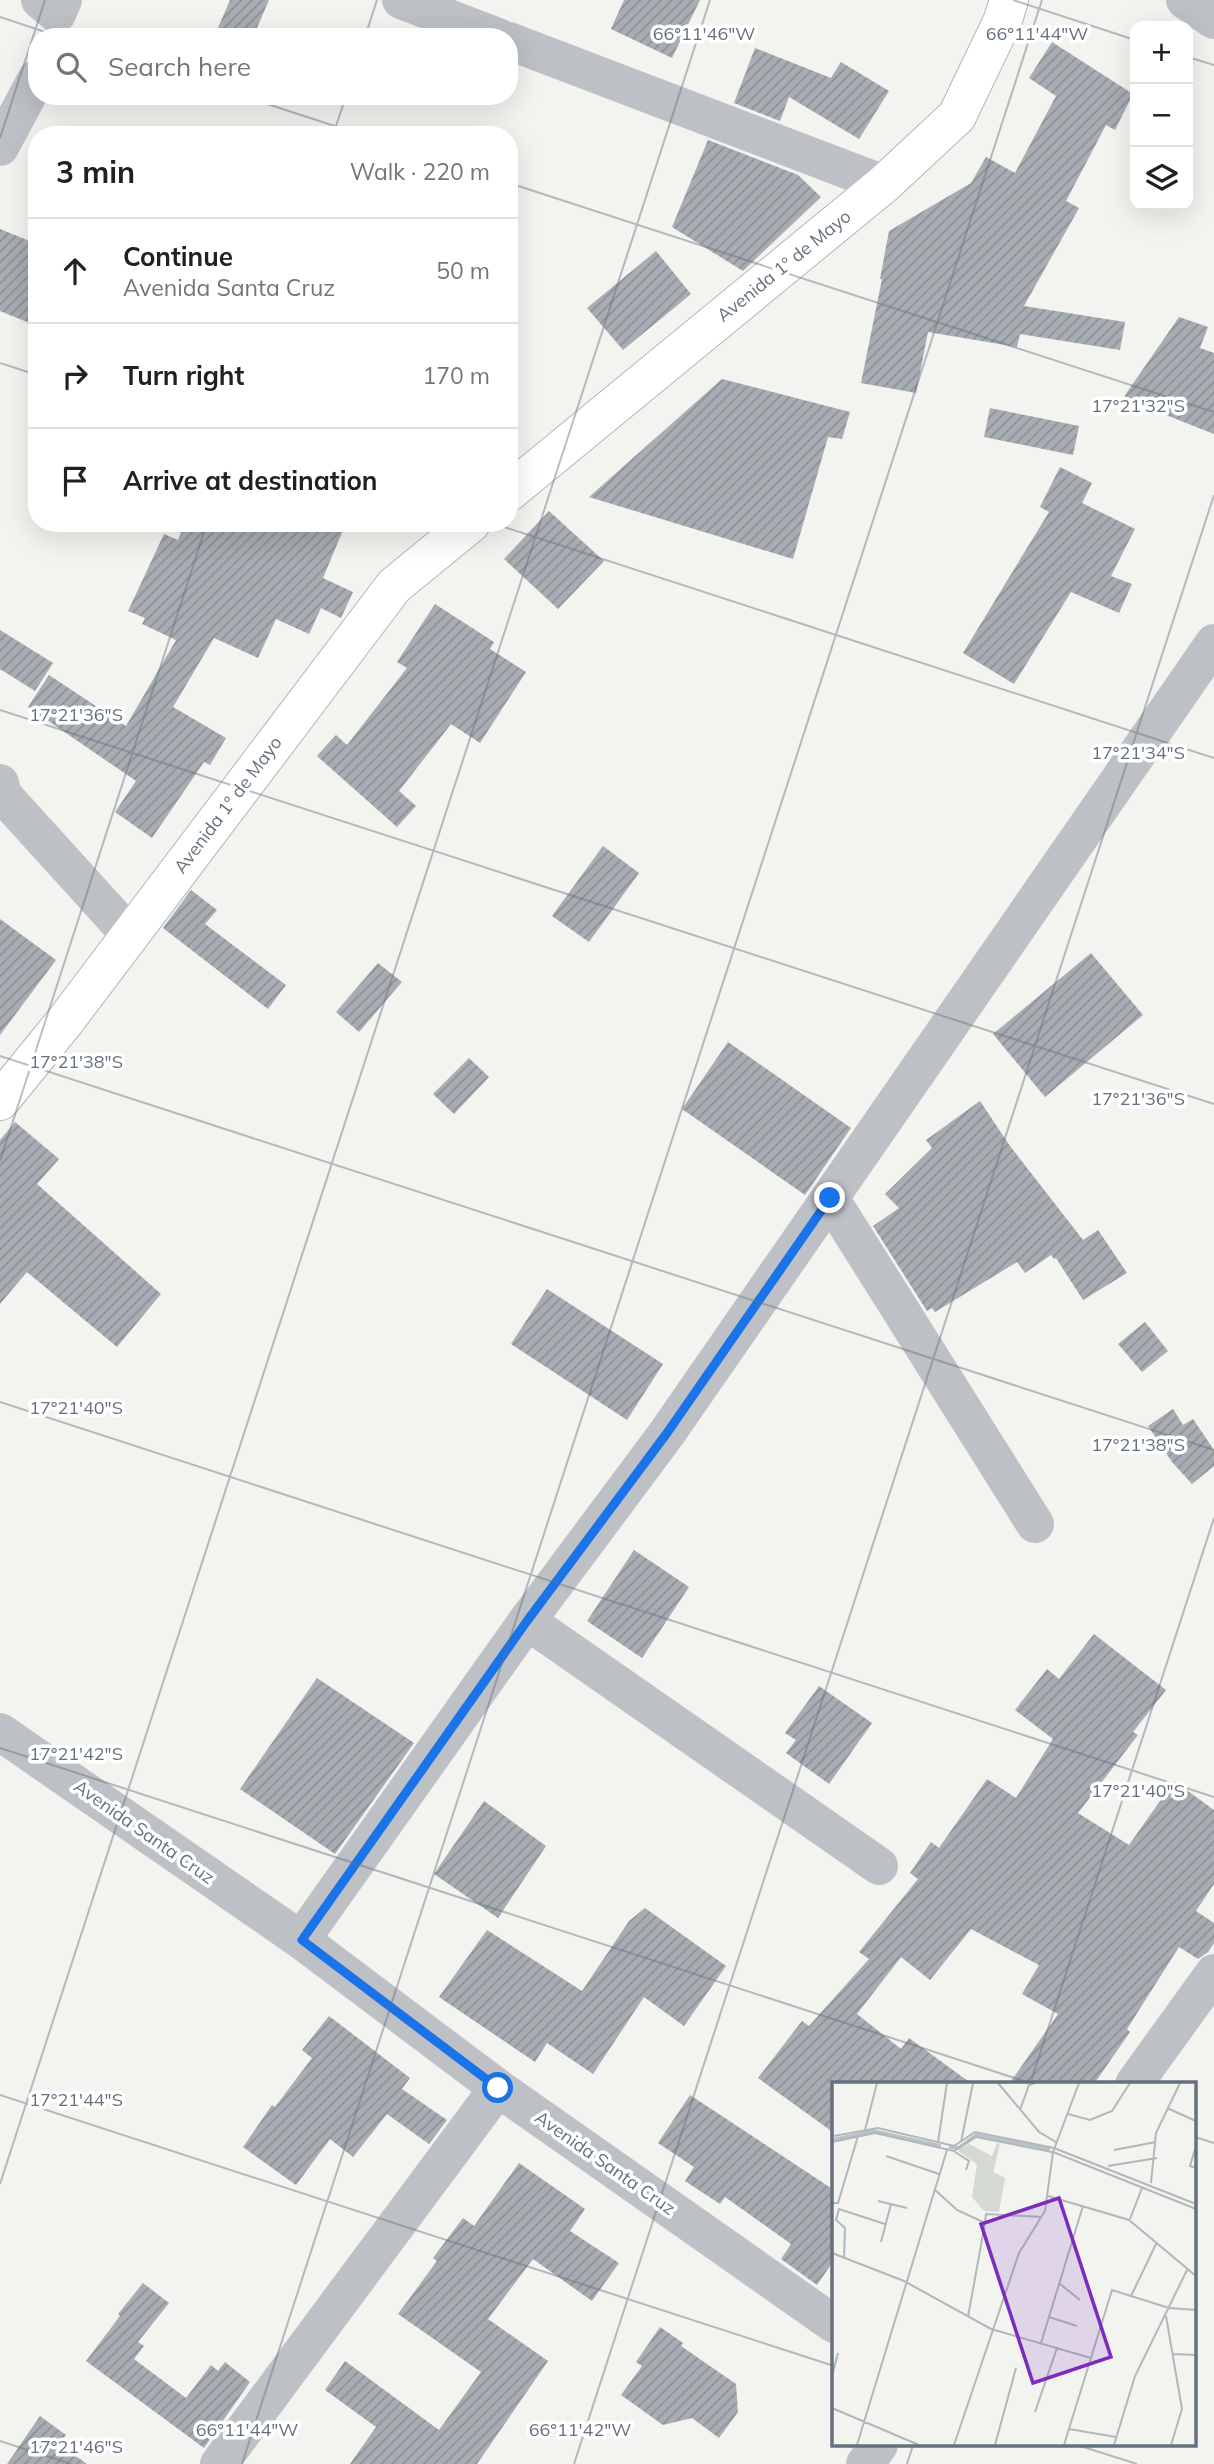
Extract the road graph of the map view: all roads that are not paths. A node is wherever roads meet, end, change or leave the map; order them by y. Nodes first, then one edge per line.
1 (401, 0) edge
2 (1009, 0) edge
3 (1185, 0) edge
4 (1214, 20) edge
5 (474, 28) edge
6 (518, 44) edge
7 (28, 95) edge
8 (0, 147) edge
9 (884, 184) junction
10 (518, 485) edge
11 (460, 532) edge
12 (1214, 643) edge
13 (0, 783) edge
14 (130, 935) junction
15 (0, 1101) edge
16 (830, 1198) junction
17 (1035, 1524) dead end
18 (527, 1621) junction
19 (0, 1732) edge
20 (879, 1866) dead end
21 (302, 1940) junction
22 (1214, 1973) edge
23 (1135, 2082) edge
24 (498, 2088) junction
25 (832, 2323) edge
26 (877, 2446) edge
27 (219, 2464) edge
28 (865, 2464) edge

1 - 5 street
2 - 9 main road, Avenida 1º de Mayo
3 - 4 street
6 - 9 street
7 - 8 street
9 - 10 main road, Avenida 1º de Mayo
11 - 14 main road, Avenida 1º de Mayo
12 - 16 street
13 - 14 street
14 - 15 main road, Avenida 1º de Mayo
16 - 17 street
16 - 18 street
18 - 20 street
18 - 21 street
19 - 21 street, Avenida Santa Cruz
21 - 24 street, Avenida Santa Cruz
22 - 23 street
24 - 25 street, Avenida Santa Cruz
24 - 27 street
26 - 28 street

